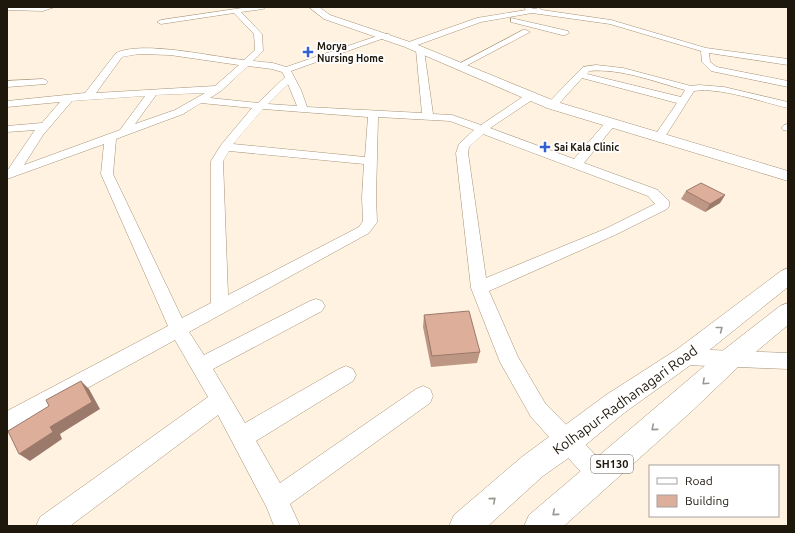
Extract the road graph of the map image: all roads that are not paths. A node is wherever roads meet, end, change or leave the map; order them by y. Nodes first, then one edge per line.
1 (52, 7) edge
2 (263, 7) edge
3 (313, 7) edge
4 (559, 7) edge
5 (7, 8) edge
6 (529, 9) edge
7 (236, 11) junction
8 (499, 16) junction
9 (161, 22) dead end
10 (526, 32) dead end
11 (565, 33) dead end
12 (386, 36) junction
13 (415, 48) junction
14 (705, 50) junction
15 (788, 62) edge
16 (246, 63) junction
17 (459, 66) junction
18 (288, 73) junction
19 (581, 75) junction
20 (43, 82) dead end
21 (7, 84) edge
22 (788, 84) edge
23 (218, 89) junction
24 (691, 89) junction
25 (153, 92) junction
26 (88, 96) junction
27 (531, 96) junction
28 (69, 98) junction
29 (199, 100) junction
30 (683, 101) junction
31 (7, 104) edge
32 (552, 105) junction
33 (788, 105) edge
34 (259, 107) junction
35 (303, 110) junction
36 (373, 114) junction
37 (428, 116) junction
38 (610, 124) junction
39 (46, 126) junction
40 (7, 129) edge
41 (482, 129) junction
42 (117, 135) junction
43 (659, 138) junction
44 (225, 147) junction
45 (371, 160) junction
46 (576, 164) junction
47 (9, 174) edge
48 (788, 176) edge
49 (788, 276) edge
50 (479, 288) junction
51 (316, 306) dead end
52 (220, 307) junction
53 (788, 312) edge
54 (178, 329) junction
55 (684, 357) junction
56 (730, 359) junction
57 (788, 361) edge
58 (201, 366) junction
59 (346, 375) dead end
60 (423, 396) dead end
61 (221, 400) junction
62 (7, 422) edge
63 (242, 438) junction
64 (567, 442) junction
65 (600, 475) junction
66 (276, 500) junction
67 (51, 525) edge
68 (287, 526) edge
69 (464, 526) edge
70 (540, 526) edge

1 - 5 street
2 - 7 street
3 - 12 main road
4 - 6 street
6 - 8 street
6 - 14 street
7 - 9 street
7 - 16 street
8 - 11 street
8 - 13 street
10 - 17 street
12 - 13 main road
12 - 18 street
13 - 17 main road
13 - 37 street
14 - 15 street
14 - 22 street
16 - 18 street
16 - 23 street
16 - 26 street
17 - 27 main road
18 - 34 street
18 - 35 street
19 - 24 street
19 - 30 street
19 - 32 street
20 - 21 street
23 - 25 street
23 - 29 street
24 - 30 street
24 - 33 street
25 - 26 street
25 - 42 street
26 - 28 street
27 - 32 main road
27 - 41 street
28 - 31 street
28 - 39 street
29 - 34 street
29 - 42 street
30 - 43 street
32 - 38 main road
34 - 35 street
34 - 44 street
35 - 36 street
36 - 37 street
36 - 45 street
37 - 41 street
38 - 43 main road
38 - 46 street
39 - 40 street
39 - 47 street
41 - 46 street
41 - 50 street
42 - 47 street
42 - 54 street
43 - 48 main road
44 - 45 street
44 - 52 street
45 - 52 street
46 - 50 street
55 -> 49 main road, Kolhapur-Radhanagari Road
50 - 64 street
51 - 58 street
52 - 54 street
53 - 56 main road, SH130
54 - 58 street
54 - 62 street
55 - 56 street
55 - 64 main road, Kolhapur-Radhanagari Road
56 - 57 street
56 -> 65 main road, SH130
58 - 61 street
59 - 63 street
60 - 66 street
61 - 63 street
61 - 67 street
63 - 66 street
64 - 65 street
69 -> 64 main road, Kolhapur-Radhanagari Road
65 -> 70 main road, SH130
66 - 68 street

